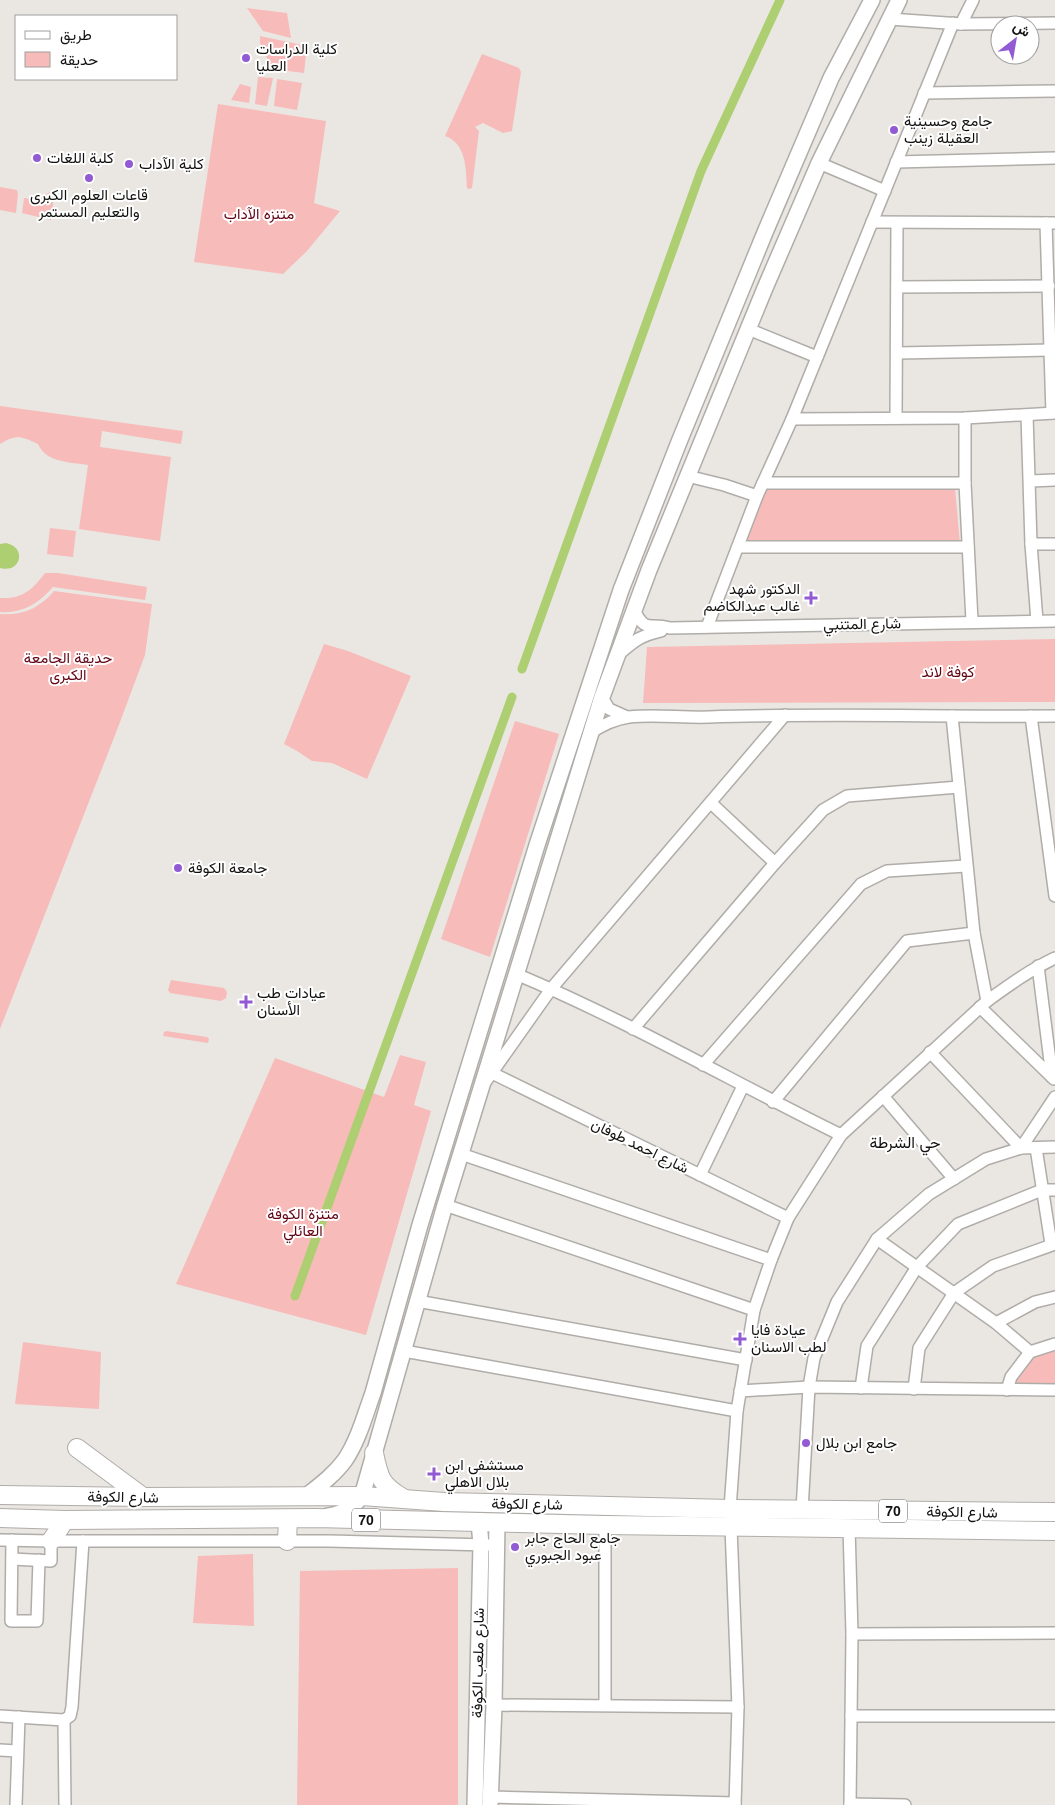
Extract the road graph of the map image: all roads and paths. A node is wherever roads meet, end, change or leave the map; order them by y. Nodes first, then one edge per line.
1 (872, 0) edge
2 (899, 0) edge
3 (973, 0) edge
4 (890, 19) junction
5 (1055, 23) edge
6 (957, 24) junction
7 (1055, 91) edge
8 (924, 93) junction
9 (804, 144) junction
10 (1055, 158) edge
11 (821, 160) junction
12 (896, 162) junction
13 (791, 173) junction
14 (812, 180) junction
15 (884, 191) junction
16 (872, 222) junction
17 (897, 222) junction
18 (1050, 223) edge
19 (1049, 286) junction
20 (898, 288) junction
21 (748, 329) junction
22 (1050, 350) junction
23 (897, 353) junction
24 (817, 357) junction
25 (1053, 413) edge
26 (1027, 415) junction
27 (792, 418) junction
28 (896, 418) junction
29 (964, 418) junction
30 (687, 476) junction
31 (1055, 480) edge
32 (1030, 481) junction
33 (763, 483) junction
34 (965, 483) junction
35 (758, 496) junction
36 (1031, 544) junction
37 (1055, 544) edge
38 (738, 546) junction
39 (968, 547) junction
40 (634, 610) junction
41 (972, 621) junction
42 (1037, 621) junction
43 (1055, 621) edge
44 (707, 627) junction
45 (670, 628) junction
46 (618, 654) junction
47 (602, 696) junction
48 (786, 714) junction
49 (952, 716) junction
50 (1031, 716) junction
51 (1055, 716) edge
52 (627, 717) junction
53 (590, 733) junction
54 (959, 787) junction
55 (711, 803) junction
56 (775, 863) junction
57 (966, 866) junction
58 (1055, 896) edge
59 (974, 933) junction
60 (1055, 958) edge
61 (1038, 966) junction
62 (516, 974) junction
63 (551, 989) junction
64 (489, 1003) junction
65 (984, 1004) junction
66 (506, 1007) junction
67 (633, 1029) junction
68 (930, 1052) junction
69 (703, 1065) junction
70 (492, 1073) junction
71 (1054, 1080) edge
72 (482, 1086) junction
73 (743, 1086) junction
74 (883, 1096) junction
75 (1055, 1097) edge
76 (773, 1102) junction
77 (841, 1135) junction
78 (1055, 1147) edge
79 (1021, 1148) junction
80 (1036, 1148) junction
81 (461, 1154) junction
82 (700, 1175) junction
83 (954, 1179) junction
84 (1042, 1190) junction
85 (1055, 1190) edge
86 (445, 1205) junction
87 (788, 1218) junction
88 (877, 1239) junction
89 (1053, 1244) edge
90 (770, 1260) junction
91 (917, 1267) junction
92 (954, 1293) junction
93 (1055, 1298) edge
94 (417, 1301) junction
95 (754, 1310) junction
96 (996, 1323) junction
97 (1055, 1344) edge
98 (404, 1351) junction
99 (1030, 1352) junction
100 (746, 1360) junction
101 (809, 1387) junction
102 (860, 1388) junction
103 (914, 1389) junction
104 (1007, 1390) junction
105 (1055, 1390) edge
106 (740, 1391) junction
107 (737, 1411) junction
108 (364, 1419) junction
109 (382, 1427) junction
110 (77, 1448) dead end
111 (374, 1453) junction
112 (0, 1495) edge
113 (37, 1496) junction
114 (362, 1496) junction
115 (143, 1497) junction
116 (305, 1497) junction
117 (404, 1498) junction
118 (444, 1502) junction
119 (730, 1509) junction
120 (802, 1510) junction
121 (1055, 1512) edge
122 (0, 1518) edge
123 (314, 1518) junction
124 (35, 1519) junction
125 (288, 1519) junction
126 (65, 1520) junction
127 (449, 1522) junction
128 (479, 1522) junction
129 (497, 1522) junction
130 (605, 1525) junction
131 (732, 1527) junction
132 (848, 1527) junction
133 (1054, 1531) edge
134 (0, 1540) edge
135 (12, 1540) junction
136 (51, 1541) junction
137 (287, 1541) junction
138 (83, 1542) junction
139 (480, 1544) junction
140 (497, 1545) junction
141 (12, 1559) junction
142 (39, 1560) junction
143 (1055, 1632) edge
144 (852, 1634) junction
145 (494, 1705) junction
146 (605, 1705) junction
147 (738, 1707) junction
148 (0, 1716) edge
149 (851, 1716) junction
150 (1055, 1716) edge
151 (19, 1717) junction
152 (64, 1720) junction
153 (0, 1750) edge
154 (17, 1751) junction
155 (490, 1801) edge
156 (735, 1804) edge
157 (850, 1804) edge
158 (16, 1805) edge
159 (65, 1805) edge
160 (475, 1805) edge
161 (906, 1805) edge

1 - 9 main road
2 - 4 main road
3 - 6 street
4 - 6 street
4 - 11 main road
5 - 6 street
6 - 8 street
7 - 8 street
8 - 12 street
9 - 11 main road
9 - 13 main road
10 - 12 street
11 - 14 main road
11 - 15 street
12 - 15 street
13 - 14 main road
13 - 64 main road
14 - 21 main road
15 - 16 street
16 - 17 street
16 - 24 street
17 - 18 street
17 - 20 street
18 - 19 street
19 - 20 street
19 - 22 street
20 - 23 street
21 - 24 street
21 - 30 main road
22 - 23 street
22 - 25 street
23 - 28 street
24 - 27 street
25 - 26 street
26 - 29 street
26 - 32 street
27 - 28 street
27 - 33 street
28 - 29 street
29 - 34 street
30 - 35 street
30 - 40 main road
31 - 32 street
32 - 36 street
33 - 34 street
33 - 35 street
34 - 39 street
35 - 38 street
36 - 37 street
36 - 42 street
38 - 39 street
38 - 44 street
39 - 41 street
40 - 45 street, شارع المتنبي
40 - 46 main road
41 - 42 street, شارع المتنبي
41 - 44 street, شارع المتنبي
42 - 43 street, شارع المتنبي
44 - 45 street, شارع المتنبي
45 - 46 street, شارع المتنبي
46 - 47 main road
47 - 52 street
47 - 53 main road
48 - 49 street
48 - 52 street
48 - 55 street
49 - 50 street
49 - 54 street
50 - 51 street
50 - 58 street
52 - 53 street
53 - 62 main road
54 - 56 street
54 - 57 street
55 - 56 street
55 - 63 street
56 - 67 street
57 - 59 street
57 - 69 street
59 - 65 street
59 - 76 street
60 - 61 street
61 - 65 street
61 - 71 street
62 - 63 street
62 - 66 main road
63 - 67 street
63 - 70 street
64 - 66 main road
64 - 108 main road
65 - 68 street
65 - 71 street
66 - 72 main road
67 - 69 street
68 - 74 street
68 - 79 street
69 - 73 street
70 - 72 street
70 - 82 street, شارع احمد طوفان
72 - 81 main road
73 - 76 street
73 - 82 street
74 - 77 street
74 - 83 street
75 - 79 street
76 - 77 street
77 - 87 street
78 - 80 street
79 - 80 street
79 - 83 street
80 - 84 street
81 - 86 main road
81 - 90 street
82 - 87 street, شارع احمد طوفان
83 - 88 street
84 - 85 street
84 - 89 street
84 - 91 street
86 - 94 main road
86 - 95 street
87 - 90 street
88 - 91 street
88 - 101 street
89 - 92 street
90 - 95 street
91 - 92 street
91 - 102 street
92 - 96 street
92 - 103 street
93 - 96 street
94 - 98 main road
94 - 100 street
95 - 100 street
96 - 99 street
97 - 99 street
98 - 107 street
98 - 109 main road
99 - 104 street
100 - 106 street
101 - 102 street
101 - 106 street
101 - 120 street
102 - 103 street
103 - 104 street
104 - 105 street
106 - 107 street
107 - 119 street
108 - 109 main road
108 - 116 main road
109 - 111 main road
110 - 115 highway
111 - 114 main road
111 - 117 highway
112 - 113 highway, شارع الكوفة / 70
113 - 115 highway, شارع الكوفة / 70
113 - 124 highway
114 - 116 highway, شارع الكوفة / 70
114 - 117 highway, شارع الكوفة / 70
114 - 123 main road
115 - 116 highway, شارع الكوفة / 70
117 - 118 highway, شارع الكوفة / 70
118 - 119 highway, شارع الكوفة / 70
118 - 127 highway
119 - 120 highway, شارع الكوفة / 70
120 - 121 highway, شارع الكوفة / 70
122 - 124 highway, شارع الكوفة / 70
123 - 125 highway, شارع الكوفة / 70
123 - 127 highway, شارع الكوفة / 70
124 - 126 highway, شارع الكوفة / 70
125 - 126 highway, شارع الكوفة / 70
125 - 137 highway
126 - 136 highway
127 - 128 highway, شارع الكوفة / 70
128 - 129 highway, شارع الكوفة / 70
128 - 139 main road, شارع ملعب الكوفة
129 - 130 highway, شارع الكوفة / 70
129 - 140 main road, شارع ملعب الكوفة
130 - 131 highway, شارع الكوفة / 70
130 - 146 street
131 - 132 highway, شارع الكوفة / 70
131 - 147 street
132 - 133 highway, شارع الكوفة / 70
132 - 144 street
134 - 135 street
135 - 136 street
135 - 141 street
136 - 138 street
136 - 142 street
137 - 138 street
137 - 139 street
138 - 152 street
139 - 140 street
139 - 160 main road, شارع ملعب الكوفة
140 - 145 main road, شارع ملعب الكوفة
141 - 142 street
141 - 142 street
143 - 144 street
144 - 149 street
145 - 146 street
145 - 155 main road, شارع ملعب الكوفة
146 - 147 street
147 - 156 street
148 - 151 street
149 - 150 street
149 - 157 street
151 - 152 street
151 - 154 street
152 - 159 street
153 - 154 street
154 - 158 street
155 - 156 street
157 - 161 street

